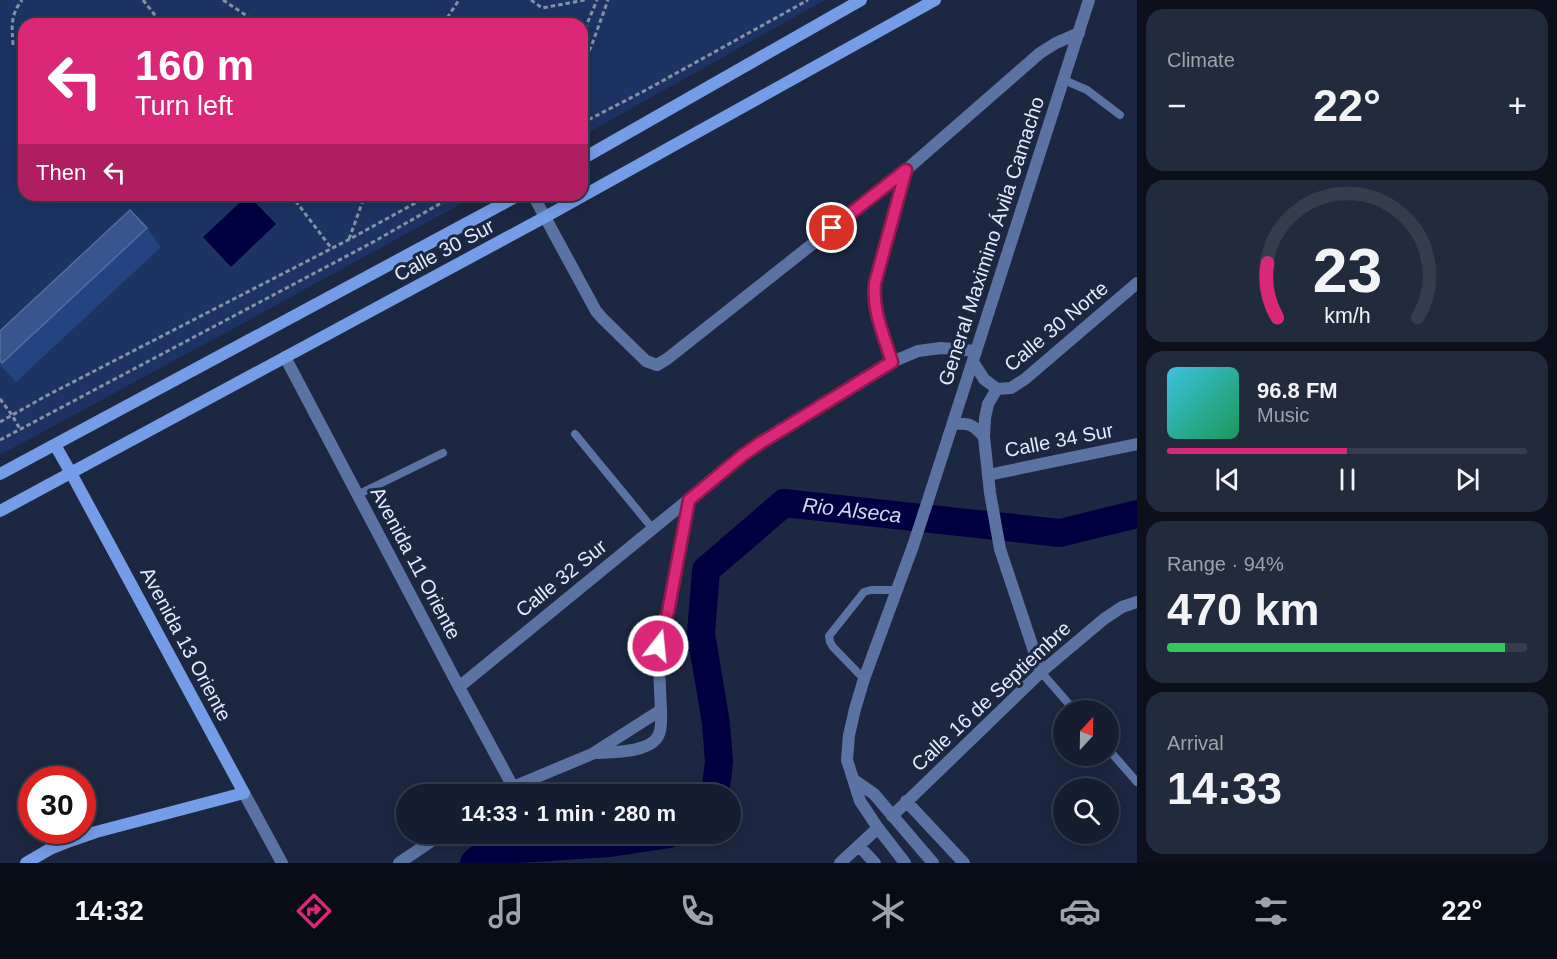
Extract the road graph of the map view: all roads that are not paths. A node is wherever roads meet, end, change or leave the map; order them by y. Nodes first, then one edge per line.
1 (861, 0) edge
2 (935, 0) edge
3 (1089, 0) edge
4 (1079, 33) junction
5 (1064, 80) junction
6 (1120, 116) dead end
7 (588, 156) edge
8 (906, 170) junction
9 (588, 193) edge
10 (508, 201) edge
11 (536, 201) edge
12 (574, 201) edge
13 (545, 217) junction
14 (1137, 283) edge
15 (974, 356) junction
16 (285, 357) junction
17 (892, 362) junction
18 (997, 389) junction
19 (953, 424) junction
20 (575, 434) dead end
21 (984, 437) junction
22 (1137, 444) edge
23 (55, 445) junction
24 (443, 453) dead end
25 (71, 473) junction
26 (0, 474) edge
27 (988, 475) junction
28 (357, 495) junction
29 (689, 500) junction
30 (0, 511) edge
31 (653, 529) junction
32 (897, 590) junction
33 (1137, 602) edge
34 (1041, 672) junction
35 (864, 679) junction
36 (459, 687) junction
37 (1065, 700) edge
38 (661, 710) junction
39 (592, 754) junction
40 (1119, 762) edge
41 (854, 780) junction
42 (1137, 782) edge
43 (511, 784) edge
44 (520, 784) edge
45 (244, 793) junction
46 (906, 801) junction
47 (892, 816) junction
48 (878, 828) junction
49 (427, 844) edge
50 (859, 846) junction
51 (26, 863) edge
52 (282, 863) edge
53 (399, 863) edge
54 (840, 863) edge
55 (875, 863) edge
56 (905, 863) edge
57 (933, 863) edge
58 (964, 863) edge

1 - 7 main road
2 - 9 main road, Calle 30 Sur
3 - 4 street, General Maximino Ávila Camacho
4 - 5 street, General Maximino Ávila Camacho
4 - 8 street
5 - 6 lane
5 - 15 street, General Maximino Ávila Camacho
8 - 13 street
8 - 17 street
10 - 23 main road, Calle 30 Sur
11 - 13 street
12 - 13 main road, Calle 30 Sur
13 - 16 main road, Calle 30 Sur
14 - 18 street, Calle 30 Norte
15 - 17 street, Calle 32 Sur
15 - 18 street, Calle 30 Norte
15 - 19 street, General Maximino Ávila Camacho
16 - 25 main road, Calle 30 Sur
16 - 28 street, Avenida 11 Oriente
17 - 29 street, Calle 32 Sur
18 - 21 street
19 - 21 street
19 - 32 street, General Maximino Ávila Camacho
20 - 31 lane
21 - 27 street
22 - 27 street, Calle 34 Sur
23 - 25 main road, Avenida 13 Oriente
23 - 26 main road, Calle 30 Sur
24 - 28 lane
25 - 30 main road, Calle 30 Sur
25 - 45 main road, Avenida 13 Oriente
27 - 34 street
28 - 36 street, Avenida 11 Oriente
29 - 31 street, Calle 32 Sur
29 - 38 street
31 - 36 street, Calle 32 Sur
32 - 35 street, General Maximino Ávila Camacho
32 - 35 lane
33 - 34 street, Calle 16 de Septiembre
34 - 37 lane
34 - 46 street, Calle 16 de Septiembre
35 - 41 street, General Maximino Ávila Camacho
36 - 43 street, Avenida 11 Oriente
38 - 39 street
38 - 39 street
39 - 44 street
40 - 42 lane
41 - 47 street
41 - 48 street, General Maximino Ávila Camacho
45 - 51 main road
45 - 52 street, Avenida 13 Oriente
46 - 47 street, Calle 16 de Septiembre
46 - 58 street
47 - 48 street, Calle 16 de Septiembre
47 - 57 street
48 - 50 street, Calle 16 de Septiembre
48 - 56 street, General Maximino Ávila Camacho
49 - 53 street
50 - 54 street, Calle 16 de Septiembre
50 - 55 street

